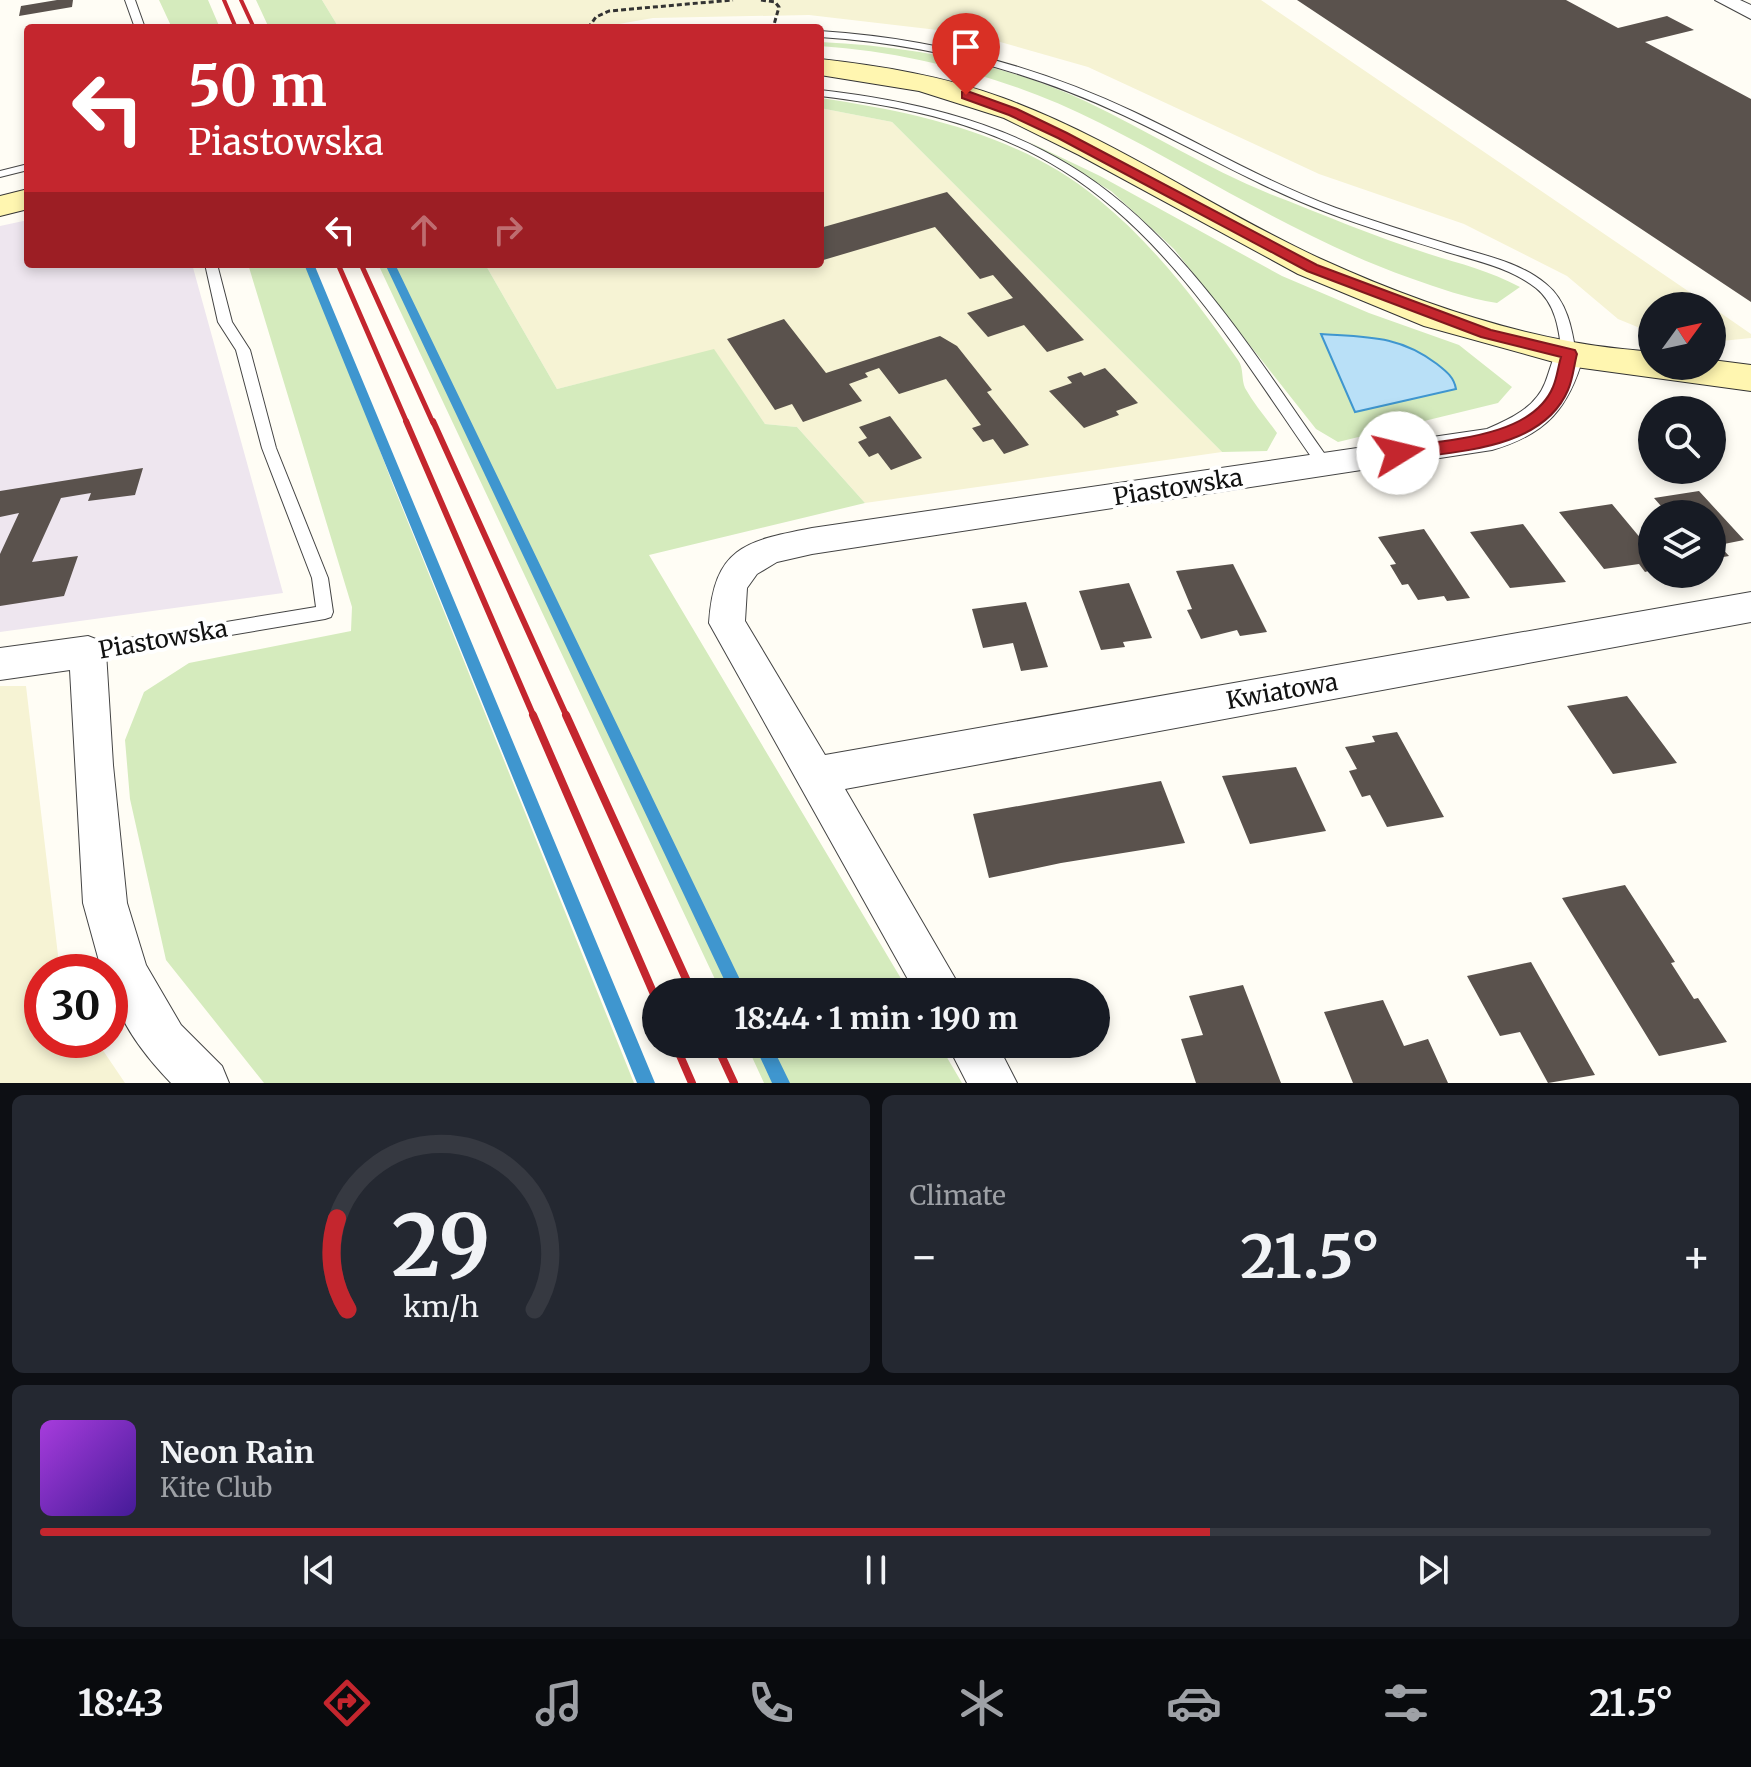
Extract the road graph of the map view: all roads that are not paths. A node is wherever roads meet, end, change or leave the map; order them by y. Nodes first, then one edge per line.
1 (130, 0) edge
2 (1725, 0) edge
3 (1751, 13) edge
4 (139, 24) edge
5 (824, 34) edge
6 (824, 68) edge
7 (824, 93) edge
8 (24, 168) edge
9 (0, 174) edge
10 (24, 200) edge
11 (0, 206) edge
12 (212, 268) edge
13 (1569, 354) junction
14 (1638, 363) edge
15 (1726, 375) edge
16 (1751, 378) edge
17 (1324, 464) junction
18 (1751, 607) edge
19 (88, 652) junction
20 (0, 664) edge
21 (813, 776) junction
22 (932, 978) edge
23 (979, 1058) edge
24 (205, 1083) edge
25 (993, 1083) edge

1 - 4 lane
2 - 3 street
5 - 13 lane
6 - 13 street
7 - 17 lane
8 - 9 lane
10 - 11 street
12 - 19 lane, Piastowska
13 - 14 street
13 - 17 street, Piastowska
15 - 16 street
17 - 21 street, Piastowska
18 - 21 street, Kwiatowa
19 - 20 street, Piastowska
19 - 24 street
21 - 22 street
23 - 25 street

